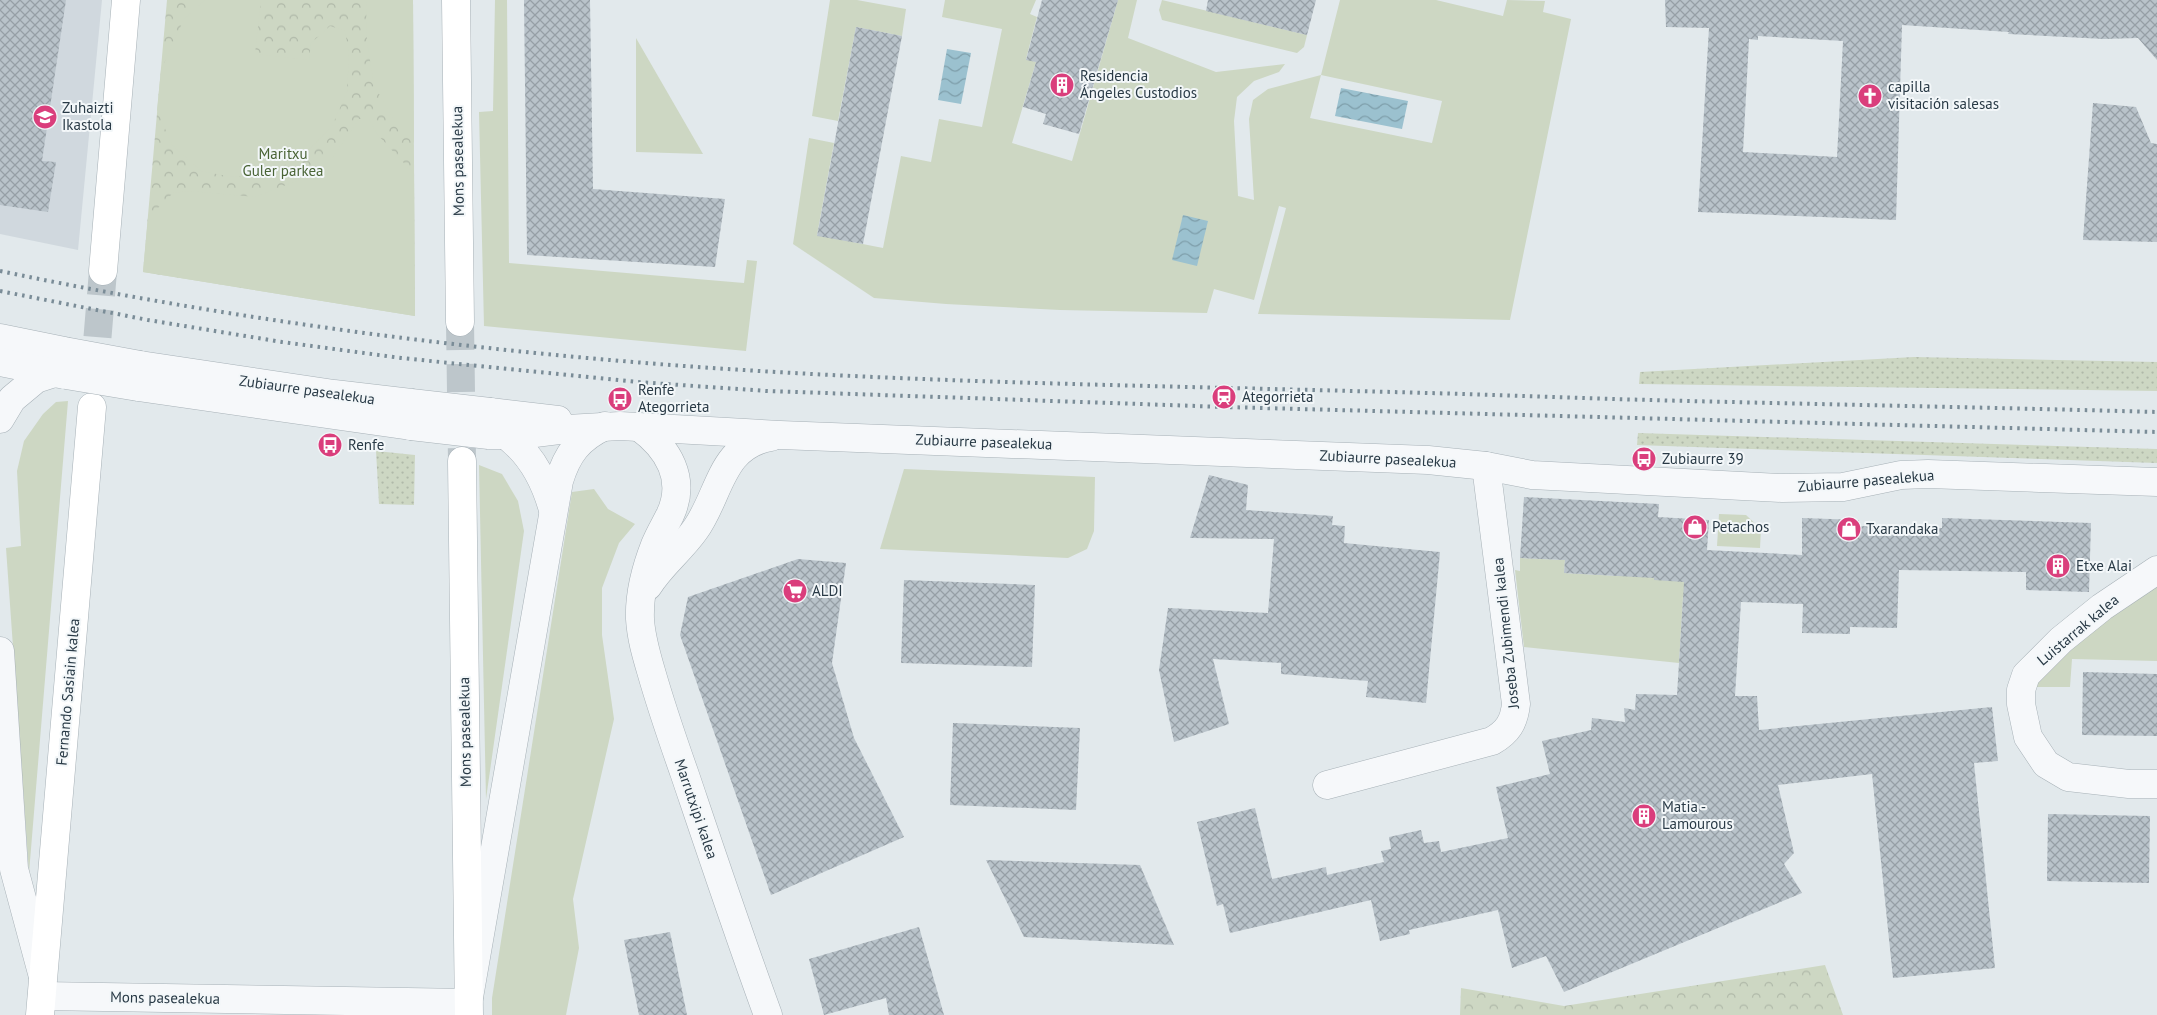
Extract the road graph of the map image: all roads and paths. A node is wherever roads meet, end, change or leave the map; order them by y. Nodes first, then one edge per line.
1 (126, 0) edge
2 (456, 0) edge
3 (103, 271) tunnel mouth
4 (460, 322) tunnel mouth
5 (0, 338) edge
6 (0, 362) edge
7 (63, 367) junction
8 (139, 375) junction
9 (92, 408) tunnel mouth
10 (411, 413) junction
11 (0, 419) edge
12 (493, 426) junction
13 (621, 426) junction
14 (780, 435) junction
15 (462, 461) tunnel mouth
16 (1486, 466) junction
17 (2157, 482) edge
18 (554, 511) junction
19 (2157, 570) edge
20 (642, 598) junction
21 (0, 651) edge
22 (2157, 784) edge
23 (1327, 785) dead end
24 (42, 996) edge
25 (468, 1009) edge
26 (768, 1015) edge

1 - 3 main road
2 - 4 main road, Mons pasealekua
5 - 7 street, Zubiaurre pasealekua
6 - 7 street, Zubiaurre pasealekua
7 - 8 street, Zubiaurre pasealekua, bridge
7 - 11 street
8 - 10 street, Zubiaurre pasealekua
8 - 10 street, Zubiaurre pasealekua
9 - 24 main road, Fernando Sasiain kalea
10 - 12 street, Zubiaurre pasealekua, bridge
12 - 13 street, Zubiaurre pasealekua
12 - 18 street
13 - 14 street, Zubiaurre pasealekua
13 - 18 street
13 - 20 street, Marrutxipi kalea
14 - 16 street, Zubiaurre pasealekua
14 - 20 street
15 - 25 main road, Mons pasealekua
16 - 17 street, Zubiaurre pasealekua
16 - 23 street, Joseba Zubimendi kalea
18 - 25 street
19 - 22 street, Luistarrak kalea
20 - 26 street, Marrutxipi kalea
21 - 24 street
24 - 25 street, Mons pasealekua

